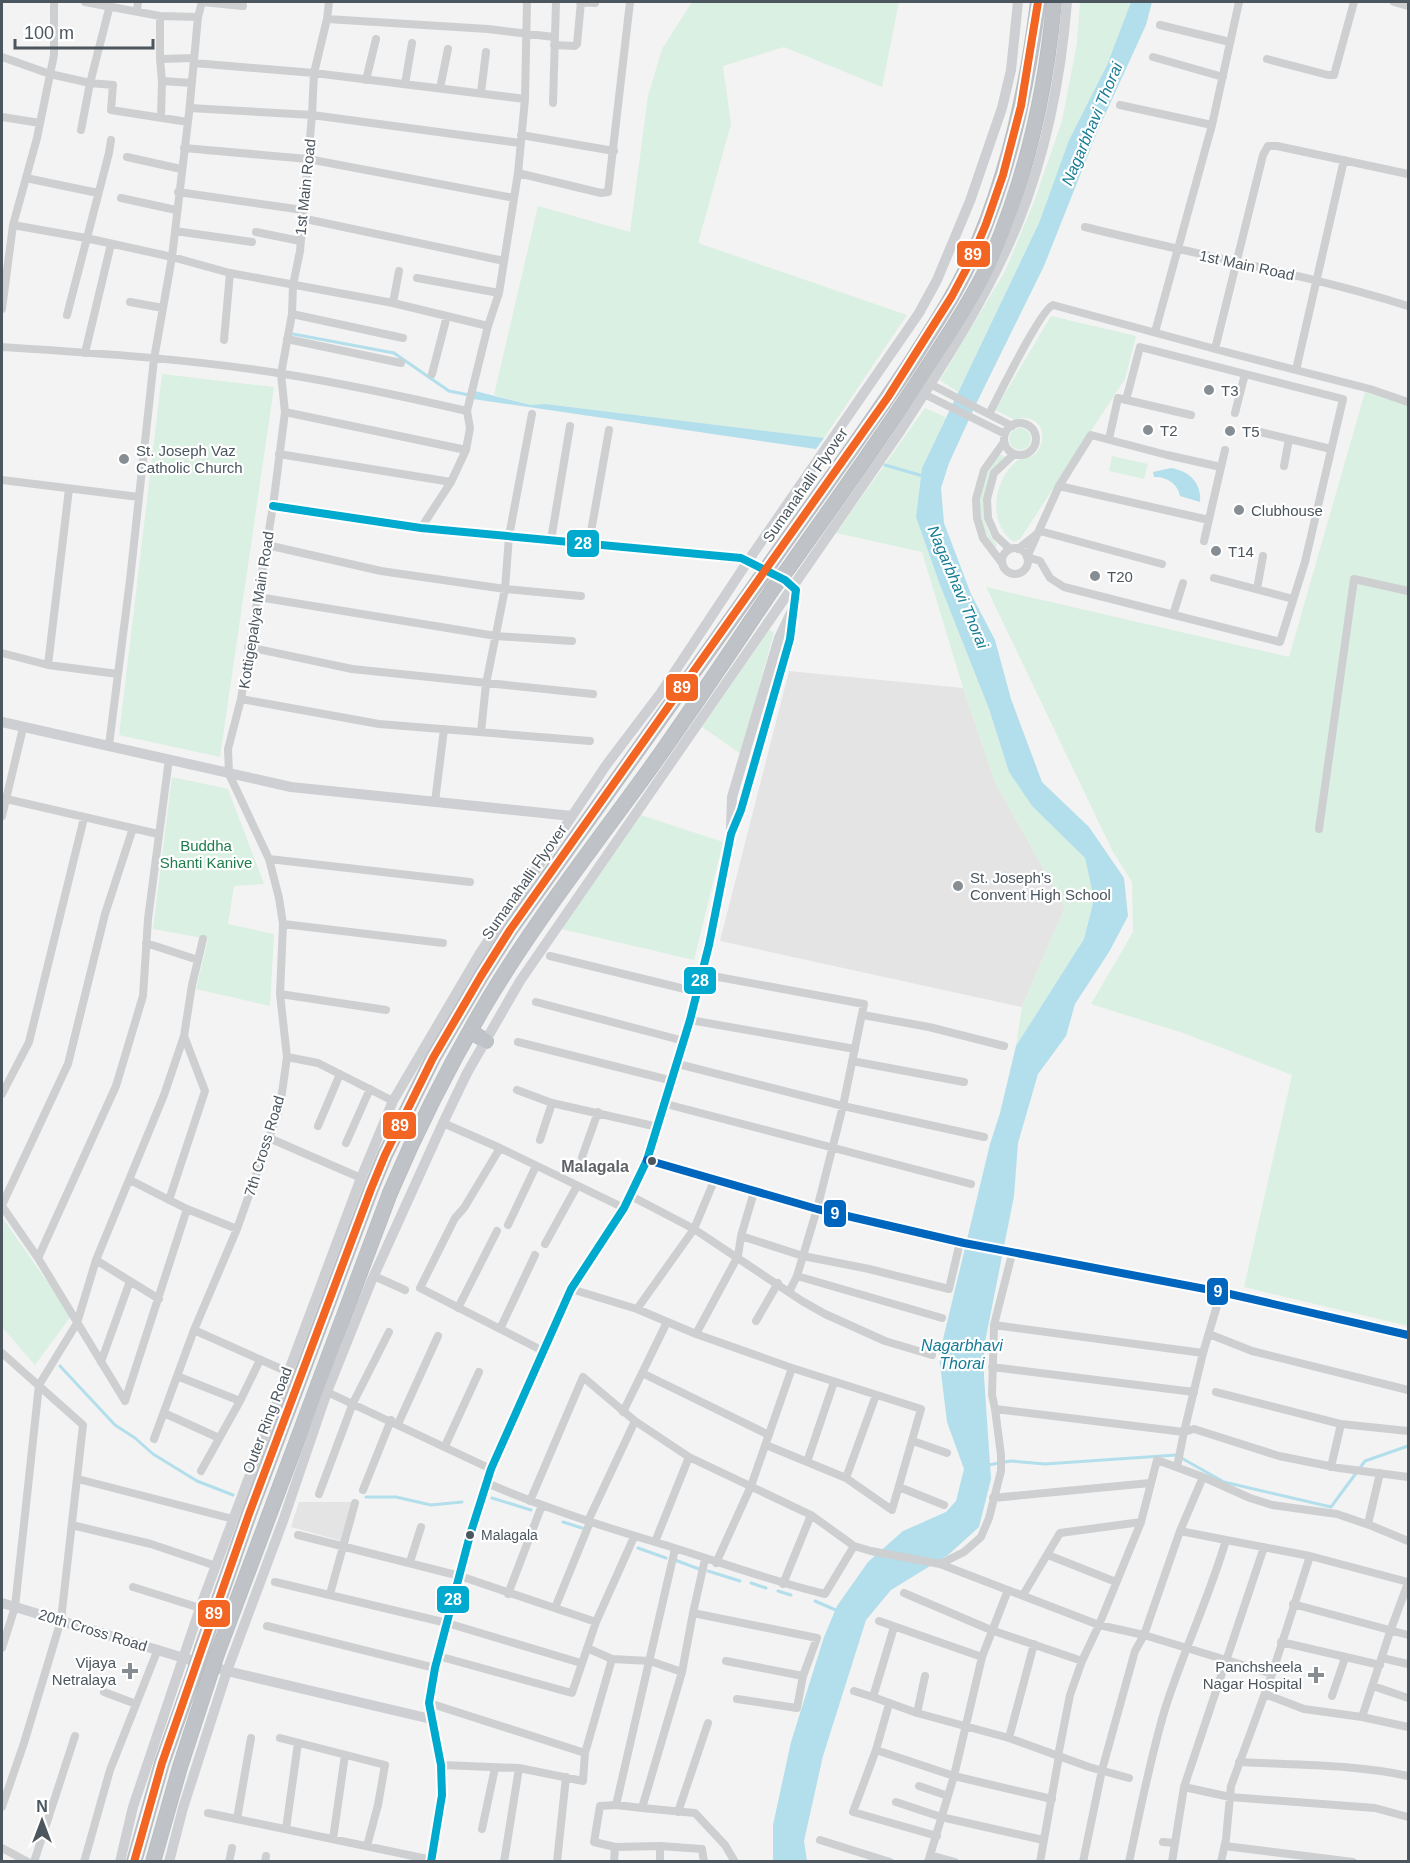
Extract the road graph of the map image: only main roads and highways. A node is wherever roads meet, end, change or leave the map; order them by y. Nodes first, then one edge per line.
1 (1038, 2) edge
2 (1054, 2) edge
3 (459, 1000) joint
4 (470, 1031) junction
5 (486, 1041) road end
6 (134, 1862) edge
7 (153, 1862) edge

1 - 3 highway, Sumanahalli Flyover, bridge
2 - 4 highway, bridge
3 - 6 highway, Outer Ring Road, bridge
4 - 5 highway
4 - 7 highway, bridge

